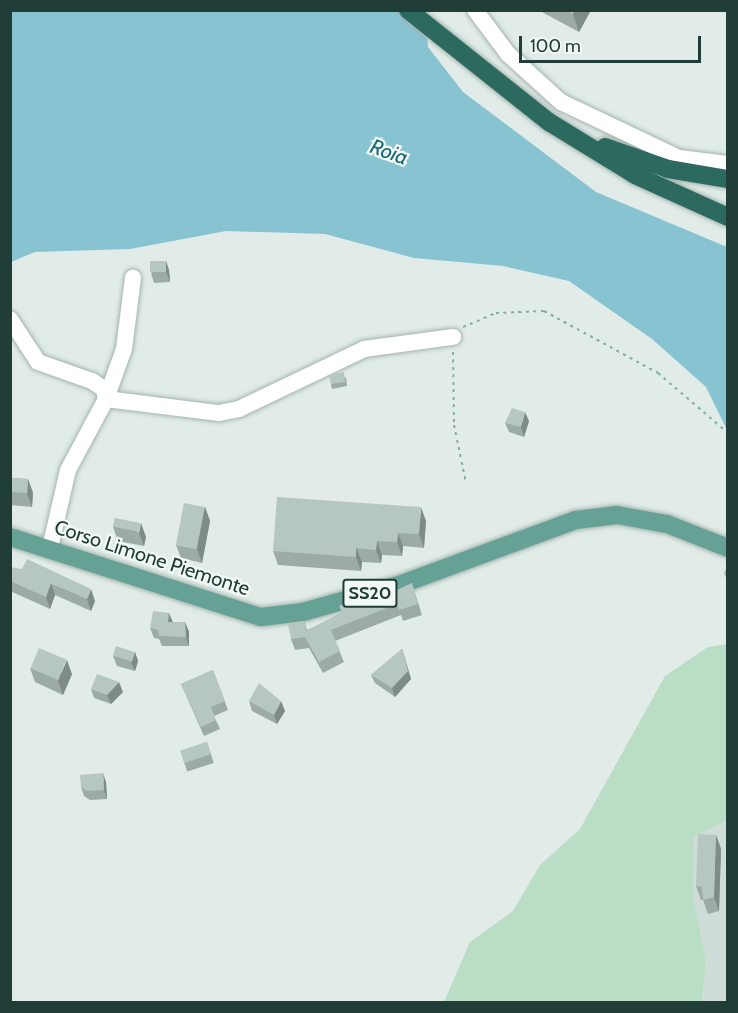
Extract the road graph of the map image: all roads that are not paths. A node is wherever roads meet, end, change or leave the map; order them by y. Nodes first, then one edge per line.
1 (408, 10) edge
2 (475, 10) edge
3 (571, 136) junction
4 (728, 164) edge
5 (728, 179) edge
6 (728, 217) edge
7 (133, 278) dead end
8 (10, 319) edge
9 (453, 337) road end
10 (106, 399) junction
11 (10, 537) edge
12 (50, 548) junction
13 (728, 548) edge

1 - 3 highway
2 - 4 street
3 - 5 highway
3 - 6 highway
7 - 10 street
8 - 10 street
9 - 10 street
10 - 12 street
11 - 12 main road, Corso Limone Piemonte / SS20
12 - 13 main road, Corso Limone Piemonte / SS20

